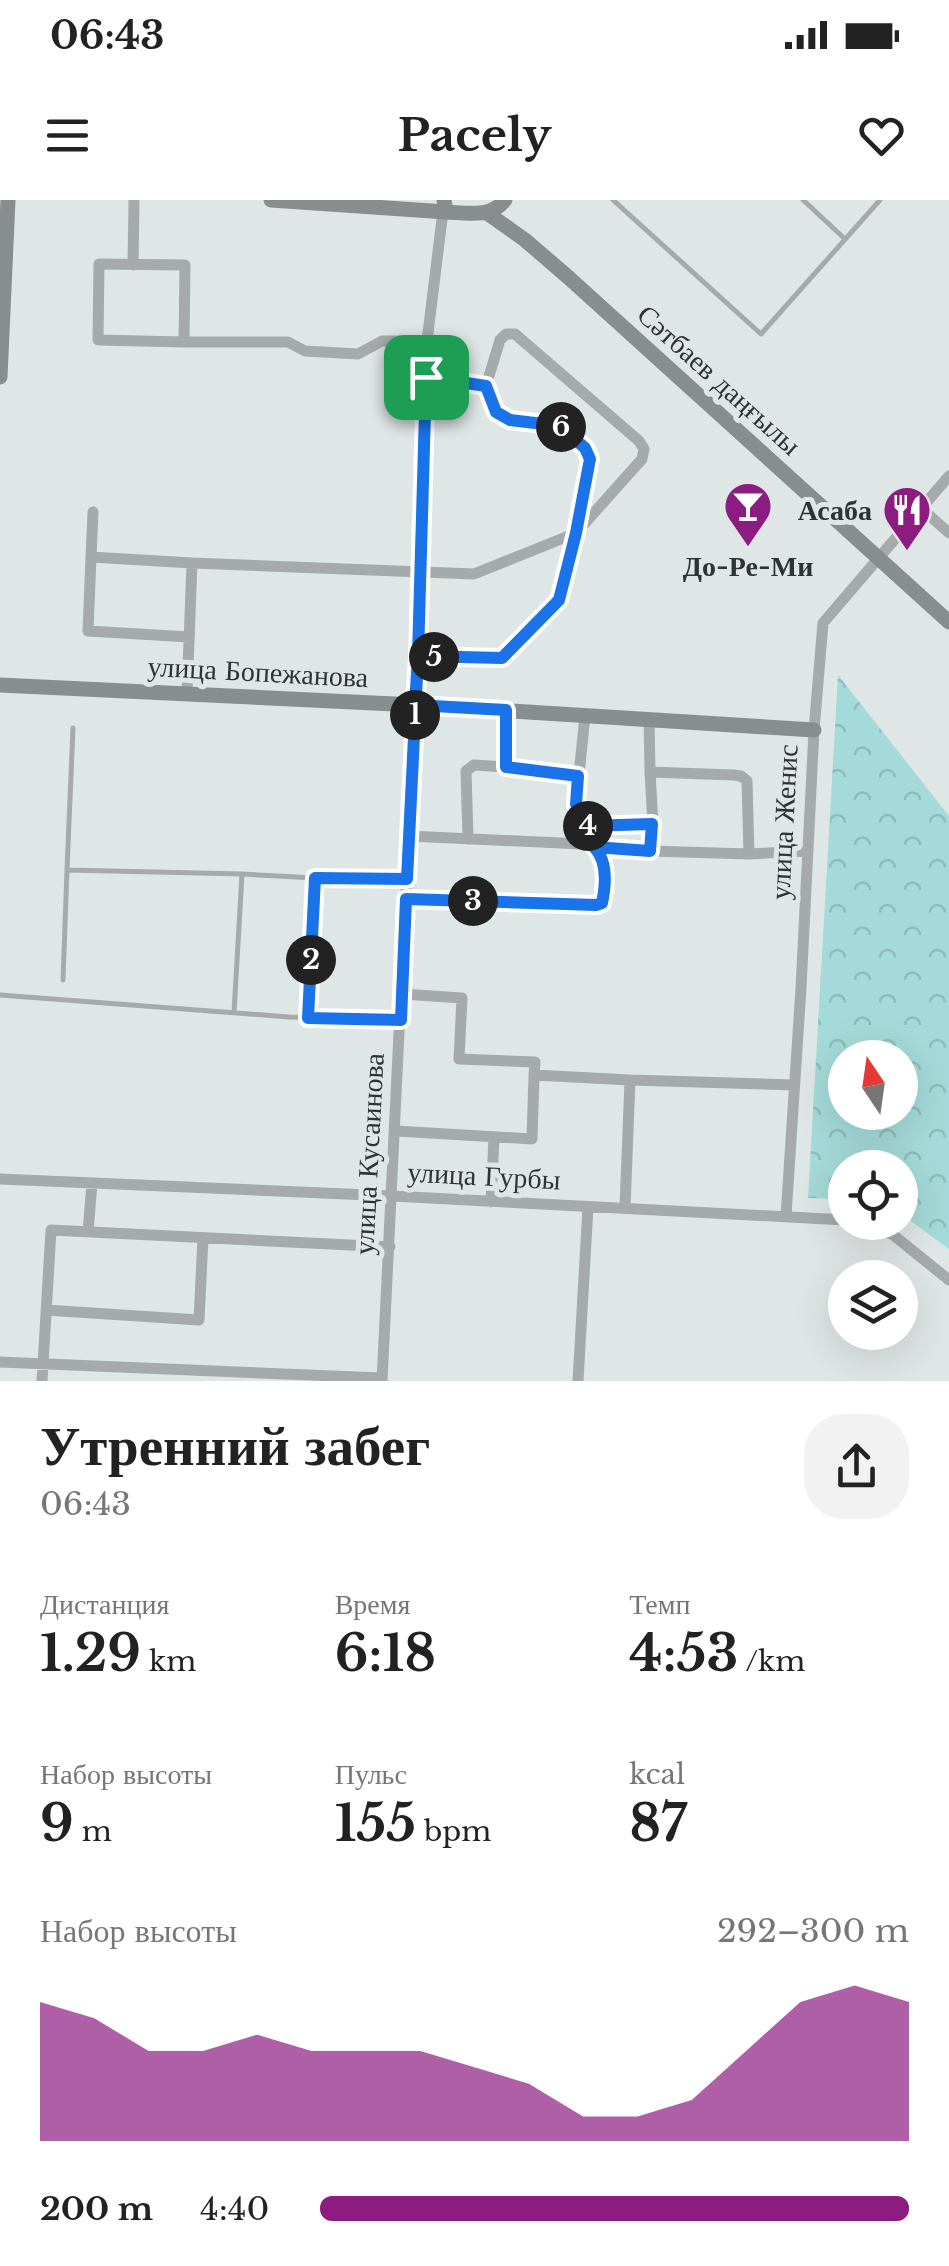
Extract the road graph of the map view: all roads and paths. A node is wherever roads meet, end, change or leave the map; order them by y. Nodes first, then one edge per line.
1 (8, 200) edge
2 (134, 200) edge
3 (270, 200) edge
4 (292, 200) edge
5 (506, 200) edge
6 (612, 200) edge
7 (803, 200) edge
8 (880, 200) edge
9 (319, 201) edge
10 (445, 206) edge
11 (488, 213) junction
12 (845, 239) junction
13 (525, 240) junction
14 (133, 265) junction
15 (427, 341) junction
16 (184, 342) junction
17 (0, 377) edge
18 (426, 377) junction
19 (486, 386) junction
20 (949, 476) edge
21 (921, 508) junction
22 (93, 512) dead end
23 (576, 533) junction
24 (949, 533) edge
25 (91, 557) junction
26 (878, 559) junction
27 (192, 562) junction
28 (420, 574) junction
29 (949, 622) edge
30 (189, 637) junction
31 (418, 656) junction
32 (0, 686) edge
33 (187, 694) junction
34 (415, 705) junction
35 (506, 710) junction
36 (585, 716) junction
37 (649, 720) junction
38 (74, 728) dead end
39 (814, 730) junction
40 (506, 767) junction
41 (650, 772) junction
42 (578, 776) junction
43 (652, 824) junction
44 (409, 836) junction
45 (468, 839) junction
46 (594, 847) junction
47 (650, 851) junction
48 (808, 851) junction
49 (749, 854) junction
50 (67, 870) junction
51 (242, 874) junction
52 (315, 878) junction
53 (407, 879) junction
54 (406, 899) junction
55 (63, 980) dead end
56 (402, 994) junction
57 (0, 995) edge
58 (234, 1013) junction
59 (308, 1018) junction
60 (401, 1020) junction
61 (534, 1075) junction
62 (630, 1080) junction
63 (794, 1085) junction
64 (396, 1130) junction
65 (494, 1137) junction
66 (0, 1178) edge
67 (92, 1183) junction
68 (392, 1196) junction
69 (491, 1202) junction
70 (588, 1207) junction
71 (625, 1208) junction
72 (786, 1216) junction
73 (828, 1219) edge
74 (88, 1232) junction
75 (203, 1238) junction
76 (900, 1240) edge
77 (390, 1247) junction
78 (948, 1276) edge
79 (46, 1310) junction
80 (0, 1362) edge
81 (43, 1364) junction
82 (110, 1366) junction
83 (382, 1380) edge
84 (42, 1381) edge
85 (109, 1381) edge
86 (578, 1381) edge

1 - 17 street
2 - 14 street
3 - 4 street
4 - 9 street
5 - 11 street
5 - 13 street
6 - 12 lane
7 - 12 lane
8 - 12 lane
9 - 10 street
10 - 11 street
10 - 15 street, улица Кусаинова
11 - 13 street, Сәтбаев даңғылы
13 - 26 street, Сәтбаев даңғылы
14 - 16 street
14 - 16 street
15 - 16 street
15 - 18 street, улица Кусаинова
18 - 19 street
18 - 28 street, улица Кусаинова
19 - 23 street
19 - 23 street
20 - 21 street, улица Женис
21 - 24 street
21 - 26 street, улица Женис
22 - 25 street
23 - 28 street
23 - 31 street
25 - 27 street
25 - 30 street
26 - 29 street, Сәтбаев даңғылы
26 - 39 street, улица Женис
27 - 28 street
27 - 30 street
28 - 31 street, улица Кусаинова
30 - 33 street
31 - 34 street, улица Кусаинова
32 - 33 street, улица Бопежанова
33 - 34 street, улица Бопежанова
34 - 35 street, улица Бопежанова
34 - 44 street, улица Кусаинова
35 - 36 street, улица Бопежанова
35 - 40 street
36 - 37 street, улица Бопежанова
36 - 42 street
37 - 39 street, улица Бопежанова
37 - 41 street
38 - 50 lane
39 - 48 street, улица Женис
40 - 42 street
40 - 45 street
41 - 43 street
41 - 49 street
42 - 43 street
43 - 47 street
44 - 45 street
44 - 53 street, улица Кусаинова
45 - 46 street
46 - 47 street
46 - 54 street
47 - 49 street
48 - 49 street
48 - 63 street, улица Женис
50 - 51 lane
50 - 55 lane
51 - 52 lane
51 - 58 lane
52 - 53 lane
52 - 59 lane
53 - 54 street, улица Кусаинова
54 - 56 street, улица Кусаинова
56 - 60 street, улица Кусаинова
56 - 61 street
57 - 58 lane
58 - 59 lane
59 - 60 lane
60 - 64 street, улица Кусаинова
61 - 62 street
61 - 65 street
62 - 63 street
62 - 71 street
63 - 72 street, улица Женис
64 - 65 street
64 - 68 street, улица Кусаинова
65 - 69 street
66 - 67 street, улица Гурбы
67 - 68 street, улица Гурбы
67 - 74 street
68 - 69 street, улица Гурбы
68 - 77 street, улица Кусаинова
69 - 70 street, улица Гурбы
70 - 71 street, улица Гурбы
70 - 86 street
71 - 72 street, улица Гурбы
72 - 73 street, улица Гурбы
74 - 75 street
74 - 79 street
75 - 77 street
75 - 79 street
76 - 78 street
77 - 83 street, улица Кусаинова
79 - 81 street
80 - 81 street
81 - 82 street
81 - 84 street
82 - 83 street
82 - 85 street

